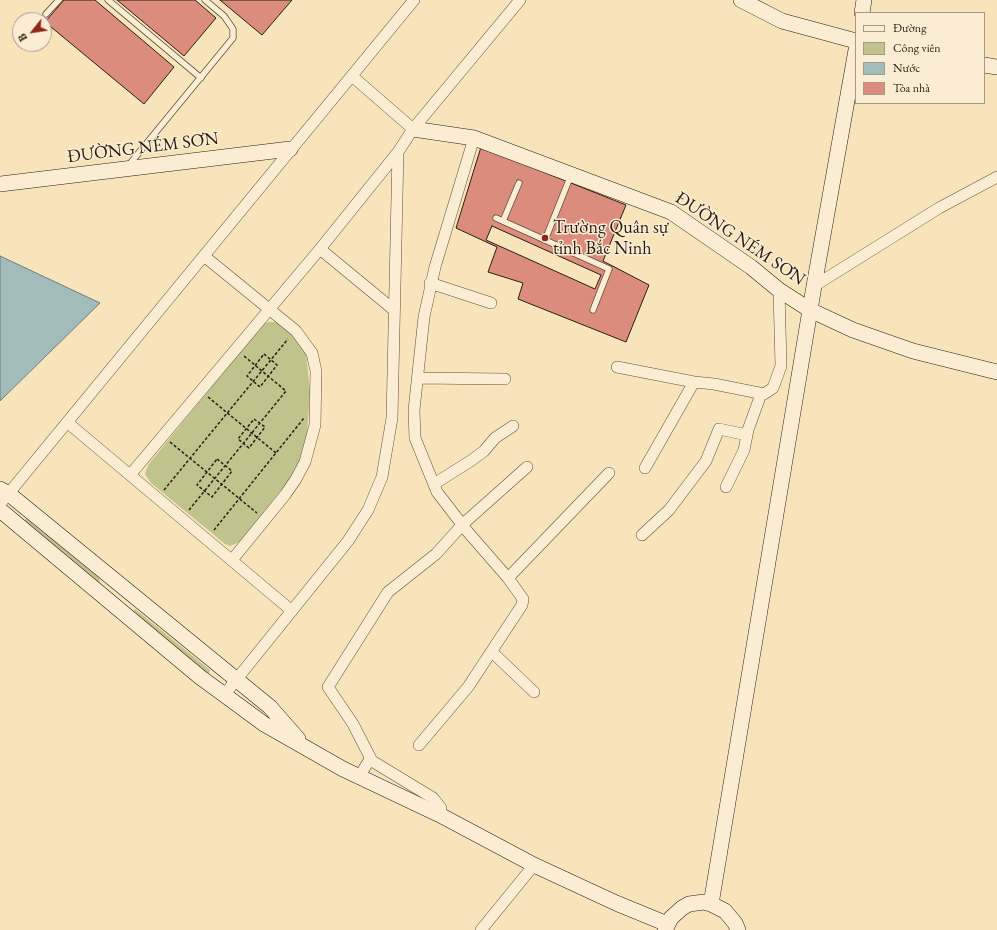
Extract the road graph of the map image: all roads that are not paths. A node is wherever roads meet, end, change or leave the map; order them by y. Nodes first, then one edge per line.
1 (59, 0) edge
2 (108, 0) edge
3 (206, 0) edge
4 (414, 0) edge
5 (520, 0) edge
6 (741, 0) edge
7 (864, 0) edge
8 (48, 12) edge
9 (862, 12) edge
10 (855, 41) edge
11 (855, 56) edge
12 (985, 65) edge
13 (997, 67) edge
14 (352, 76) junction
15 (201, 78) junction
16 (413, 129) junction
17 (474, 138) junction
18 (290, 149) junction
19 (398, 152) junction
20 (125, 169) junction
21 (571, 175) junction
22 (997, 177) edge
23 (519, 183) dead end
24 (0, 184) edge
25 (496, 218) dead end
26 (503, 221) junction
27 (545, 240) junction
28 (320, 249) junction
29 (204, 256) junction
30 (430, 283) dead end
31 (814, 286) junction
32 (779, 290) junction
33 (491, 302) dead end
34 (270, 310) junction
35 (394, 310) junction
36 (593, 310) dead end
37 (810, 310) junction
38 (617, 367) dead end
39 (996, 369) edge
40 (418, 378) junction
41 (505, 379) dead end
42 (694, 382) junction
43 (761, 394) junction
44 (68, 423) junction
45 (514, 426) dead end
46 (747, 435) junction
47 (527, 467) dead end
48 (645, 468) dead end
49 (609, 473) dead end
50 (130, 475) junction
51 (434, 484) junction
52 (726, 487) dead end
53 (3, 496) edge
54 (0, 510) edge
55 (463, 524) junction
56 (642, 535) dead end
57 (232, 560) junction
58 (508, 578) junction
59 (121, 586) junction
60 (109, 601) junction
61 (292, 611) junction
62 (492, 652) junction
63 (236, 680) junction
64 (534, 692) dead end
65 (224, 695) junction
66 (420, 745) dead end
67 (305, 748) junction
68 (370, 759) junction
69 (358, 777) junction
70 (440, 815) junction
71 (534, 864) junction
72 (711, 904) junction
73 (666, 927) edge
74 (481, 930) edge
75 (738, 930) edge

1 - 8 lane
2 - 15 lane
3 - 15 lane
4 - 14 street
5 - 16 street
6 - 10 street
7 - 9 street
11 - 31 street
12 - 13 street
14 - 16 street
14 - 18 street
15 - 20 lane
16 - 17 street, ĐƯỜNG NÉM SƠN
16 - 19 street
17 - 21 street, ĐƯỜNG NÉM SƠN
17 - 40 street
18 - 20 street, ĐƯỜNG NÉM SƠN
18 - 29 street
19 - 28 street
19 - 35 street
20 - 24 street, ĐƯỜNG NÉM SƠN
21 - 27 lane
21 - 32 street, ĐƯỜNG NÉM SƠN
22 - 31 street
23 - 26 lane
25 - 26 lane
26 - 27 lane
27 - 36 lane
28 - 34 street
28 - 35 street
29 - 34 street
29 - 44 street
30 - 33 street
31 - 37 street
32 - 37 street, ĐƯỜNG NÉM SƠN
32 - 43 street
34 - 50 street
34 - 57 street
35 - 61 street
37 - 39 street, ĐƯỜNG NÉM SƠN
37 - 72 street
38 - 42 street
40 - 41 street
40 - 51 street
42 - 43 street
42 - 48 street
43 - 46 street
44 - 50 street
44 - 53 street
45 - 51 street
46 - 52 street
46 - 56 street
47 - 55 street
49 - 58 street
50 - 57 street
51 - 55 street
53 - 59 street
54 - 60 street
55 - 58 street
55 - 68 street
57 - 61 street
58 - 62 street
59 - 60 street
59 - 63 street
60 - 65 street
61 - 63 street
62 - 64 street
62 - 66 street
63 - 65 street
63 - 67 street
65 - 67 street
67 - 69 street
68 - 69 street
68 - 70 street
69 - 70 street
70 - 71 street
71 - 73 street
71 - 74 street
72 - 73 street
72 - 75 street

